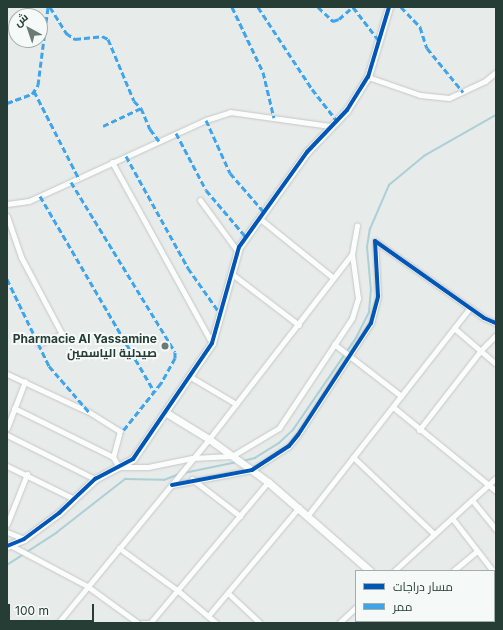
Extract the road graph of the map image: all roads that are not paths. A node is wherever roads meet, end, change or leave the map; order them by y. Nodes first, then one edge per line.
1 (389, 7) edge
2 (496, 72) edge
3 (368, 77) junction
4 (330, 126) junction
5 (112, 162) junction
6 (200, 200) dead end
7 (7, 204) edge
8 (7, 216) edge
9 (259, 218) junction
10 (357, 225) dead end
11 (238, 252) junction
12 (352, 254) junction
13 (232, 274) junction
14 (332, 277) junction
15 (470, 308) junction
16 (496, 323) edge
17 (299, 325) junction
18 (454, 328) junction
19 (496, 335) edge
20 (212, 343) junction
21 (38, 344) dead end
22 (334, 344) junction
23 (481, 350) junction
24 (349, 356) junction
25 (496, 364) edge
26 (7, 374) edge
27 (189, 376) junction
28 (25, 381) junction
29 (401, 396) junction
30 (236, 404) junction
31 (392, 407) junction
32 (14, 408) junction
33 (165, 412) junction
34 (7, 428) edge
35 (419, 430) junction
36 (7, 436) edge
37 (209, 439) junction
38 (113, 457) junction
39 (234, 457) junction
40 (353, 457) junction
41 (192, 458) junction
42 (7, 466) edge
43 (119, 467) junction
44 (250, 469) junction
45 (27, 474) junction
46 (496, 478) edge
47 (95, 479) junction
48 (192, 479) junction
49 (268, 482) junction
50 (489, 484) junction
51 (172, 485) junction
52 (496, 491) edge
53 (74, 499) junction
54 (472, 500) junction
55 (299, 507) junction
56 (308, 515) junction
57 (240, 516) junction
58 (452, 518) junction
59 (7, 524) edge
60 (496, 530) edge
61 (7, 532) edge
62 (434, 534) junction
63 (24, 539) junction
64 (9, 546) edge
65 (119, 548) junction
66 (477, 551) junction
67 (369, 570) edge
68 (395, 570) edge
69 (454, 570) edge
70 (491, 570) edge
71 (87, 586) junction
72 (178, 590) junction
73 (228, 593) junction
74 (355, 608) edge
75 (208, 616) junction
76 (61, 622) edge
77 (138, 623) edge
78 (142, 623) edge
79 (150, 623) edge
80 (216, 623) edge
81 (260, 623) edge
82 (339, 623) edge

1 - 3 street
2 - 3 street
3 - 4 street
4 - 5 street
4 - 9 street
5 - 7 street
5 - 20 street
6 - 11 street
8 - 21 street
9 - 11 street
9 - 14 street
10 - 12 street
11 - 13 street
12 - 14 street
12 - 22 street
13 - 17 street
13 - 20 street
14 - 17 street
15 - 16 street
15 - 18 street
15 - 24 street
17 - 30 street
18 - 23 street
18 - 29 street
19 - 23 street
20 - 27 street
22 - 24 street
22 - 39 street
23 - 25 street
23 - 35 street
24 - 29 street
24 - 44 street
26 - 28 street
27 - 30 street
27 - 33 street
28 - 32 street
28 - 38 street
29 - 31 street
30 - 37 street
31 - 35 street
31 - 40 street
32 - 34 street
32 - 38 street
33 - 37 street
33 - 43 street
35 - 50 street
36 - 47 street
37 - 39 street
37 - 41 street
38 - 43 street
39 - 41 street
39 - 44 street
40 - 56 street
40 - 62 street
41 - 43 street
41 - 51 street
42 - 45 street
43 - 47 street
44 - 48 street
44 - 49 street
45 - 53 street
45 - 59 street
46 - 50 street
47 - 53 street
48 - 51 street
48 - 57 street
49 - 55 street
49 - 57 street
50 - 52 street
50 - 54 street
51 - 65 street
53 - 63 street
54 - 58 street
54 - 60 street
55 - 56 street
55 - 73 street
56 - 67 street
57 - 72 street
58 - 62 street
58 - 66 street
61 - 63 street
62 - 68 street
63 - 64 street
64 - 71 street
65 - 71 street
65 - 72 street
66 - 69 street
66 - 70 street
71 - 76 street
71 - 77 street
72 - 75 street
72 - 79 street
73 - 75 street
73 - 81 street
74 - 82 street
75 - 80 street
78 - 79 street

